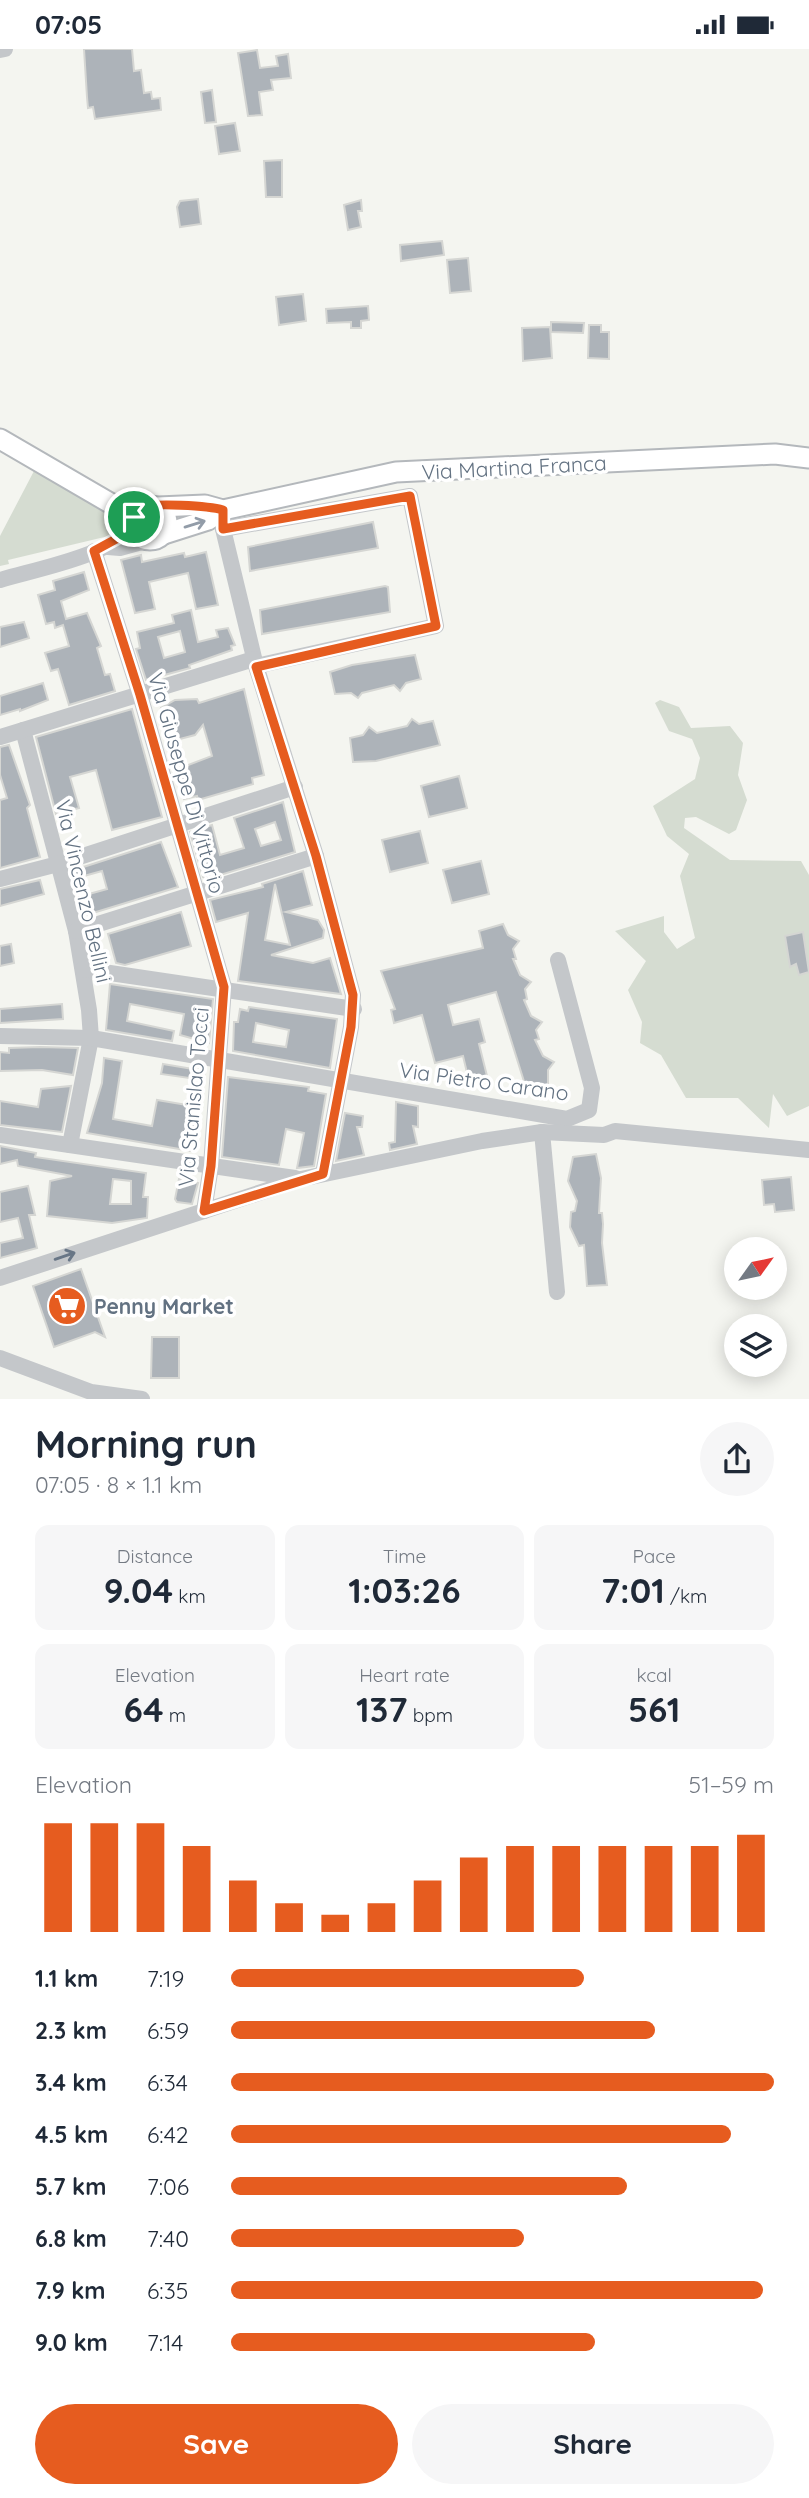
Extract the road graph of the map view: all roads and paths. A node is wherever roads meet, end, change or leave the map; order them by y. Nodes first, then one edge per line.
1 (5, 49) edge
2 (0, 50) edge
3 (0, 439) edge
4 (809, 458) edge
5 (144, 513) junction
6 (223, 519) junction
7 (156, 537) junction
8 (99, 549) junction
9 (0, 579) edge
10 (255, 663) junction
11 (140, 695) junction
12 (23, 730) junction
13 (0, 737) edge
14 (295, 787) junction
15 (178, 827) junction
16 (316, 856) junction
17 (58, 865) junction
18 (0, 879) edge
19 (197, 892) junction
20 (76, 931) junction
21 (558, 960) dead end
22 (83, 969) junction
23 (224, 988) junction
24 (354, 1009) junction
25 (0, 1036) edge
26 (91, 1038) junction
27 (219, 1062) junction
28 (339, 1081) junction
29 (542, 1132) junction
30 (0, 1135) edge
31 (70, 1145) junction
32 (809, 1150) edge
33 (211, 1166) junction
34 (323, 1174) junction
35 (301, 1179) junction
36 (204, 1211) junction
37 (0, 1278) edge
38 (557, 1292) dead end
39 (0, 1358) edge
40 (142, 1399) edge

1 - 2 street
3 - 5 main road, Via Martina Franca
4 - 6 main road, Via Martina Franca
5 - 6 main road, Via Martina Franca
5 - 7 main road
5 - 7 main road
5 - 8 street
7 -> 6 main road, Via Martina Franca
6 - 10 street
6 - 10 street
7 - 8 street
8 - 9 street
8 - 11 street, Via Giuseppe Di Vittorio
10 - 11 street
10 - 14 street
11 - 12 street
11 - 15 street, Via Giuseppe Di Vittorio
12 - 13 street
12 - 17 street, Via Vincenzo Bellini
14 - 15 street
14 - 16 street
15 - 17 street
15 - 19 street, Via Giuseppe Di Vittorio
16 - 19 street
16 - 24 street
17 - 18 street
17 - 20 street, Via Vincenzo Bellini
19 - 20 street
19 - 23 street, Via Giuseppe Di Vittorio
20 - 22 street, Via Vincenzo Bellini
21 - 28 street, Via Pietro Carano
22 - 23 street
22 - 26 street, Via Vincenzo Bellini
23 - 24 street
23 - 27 street, Via Stanislao Tocci
24 - 28 street
25 - 26 street, Via Pietro Carano
26 - 27 street, Via Pietro Carano
26 - 31 street, Via Vincenzo Bellini
27 - 28 street, Via Pietro Carano
27 - 33 street, Via Stanislao Tocci
28 - 34 street
29 - 32 street
29 - 34 street
29 - 38 street
30 - 31 street
31 - 33 street
33 - 35 street
33 - 36 street, Via Stanislao Tocci
34 - 35 street
35 - 36 street
37 -> 36 street
39 - 40 street

